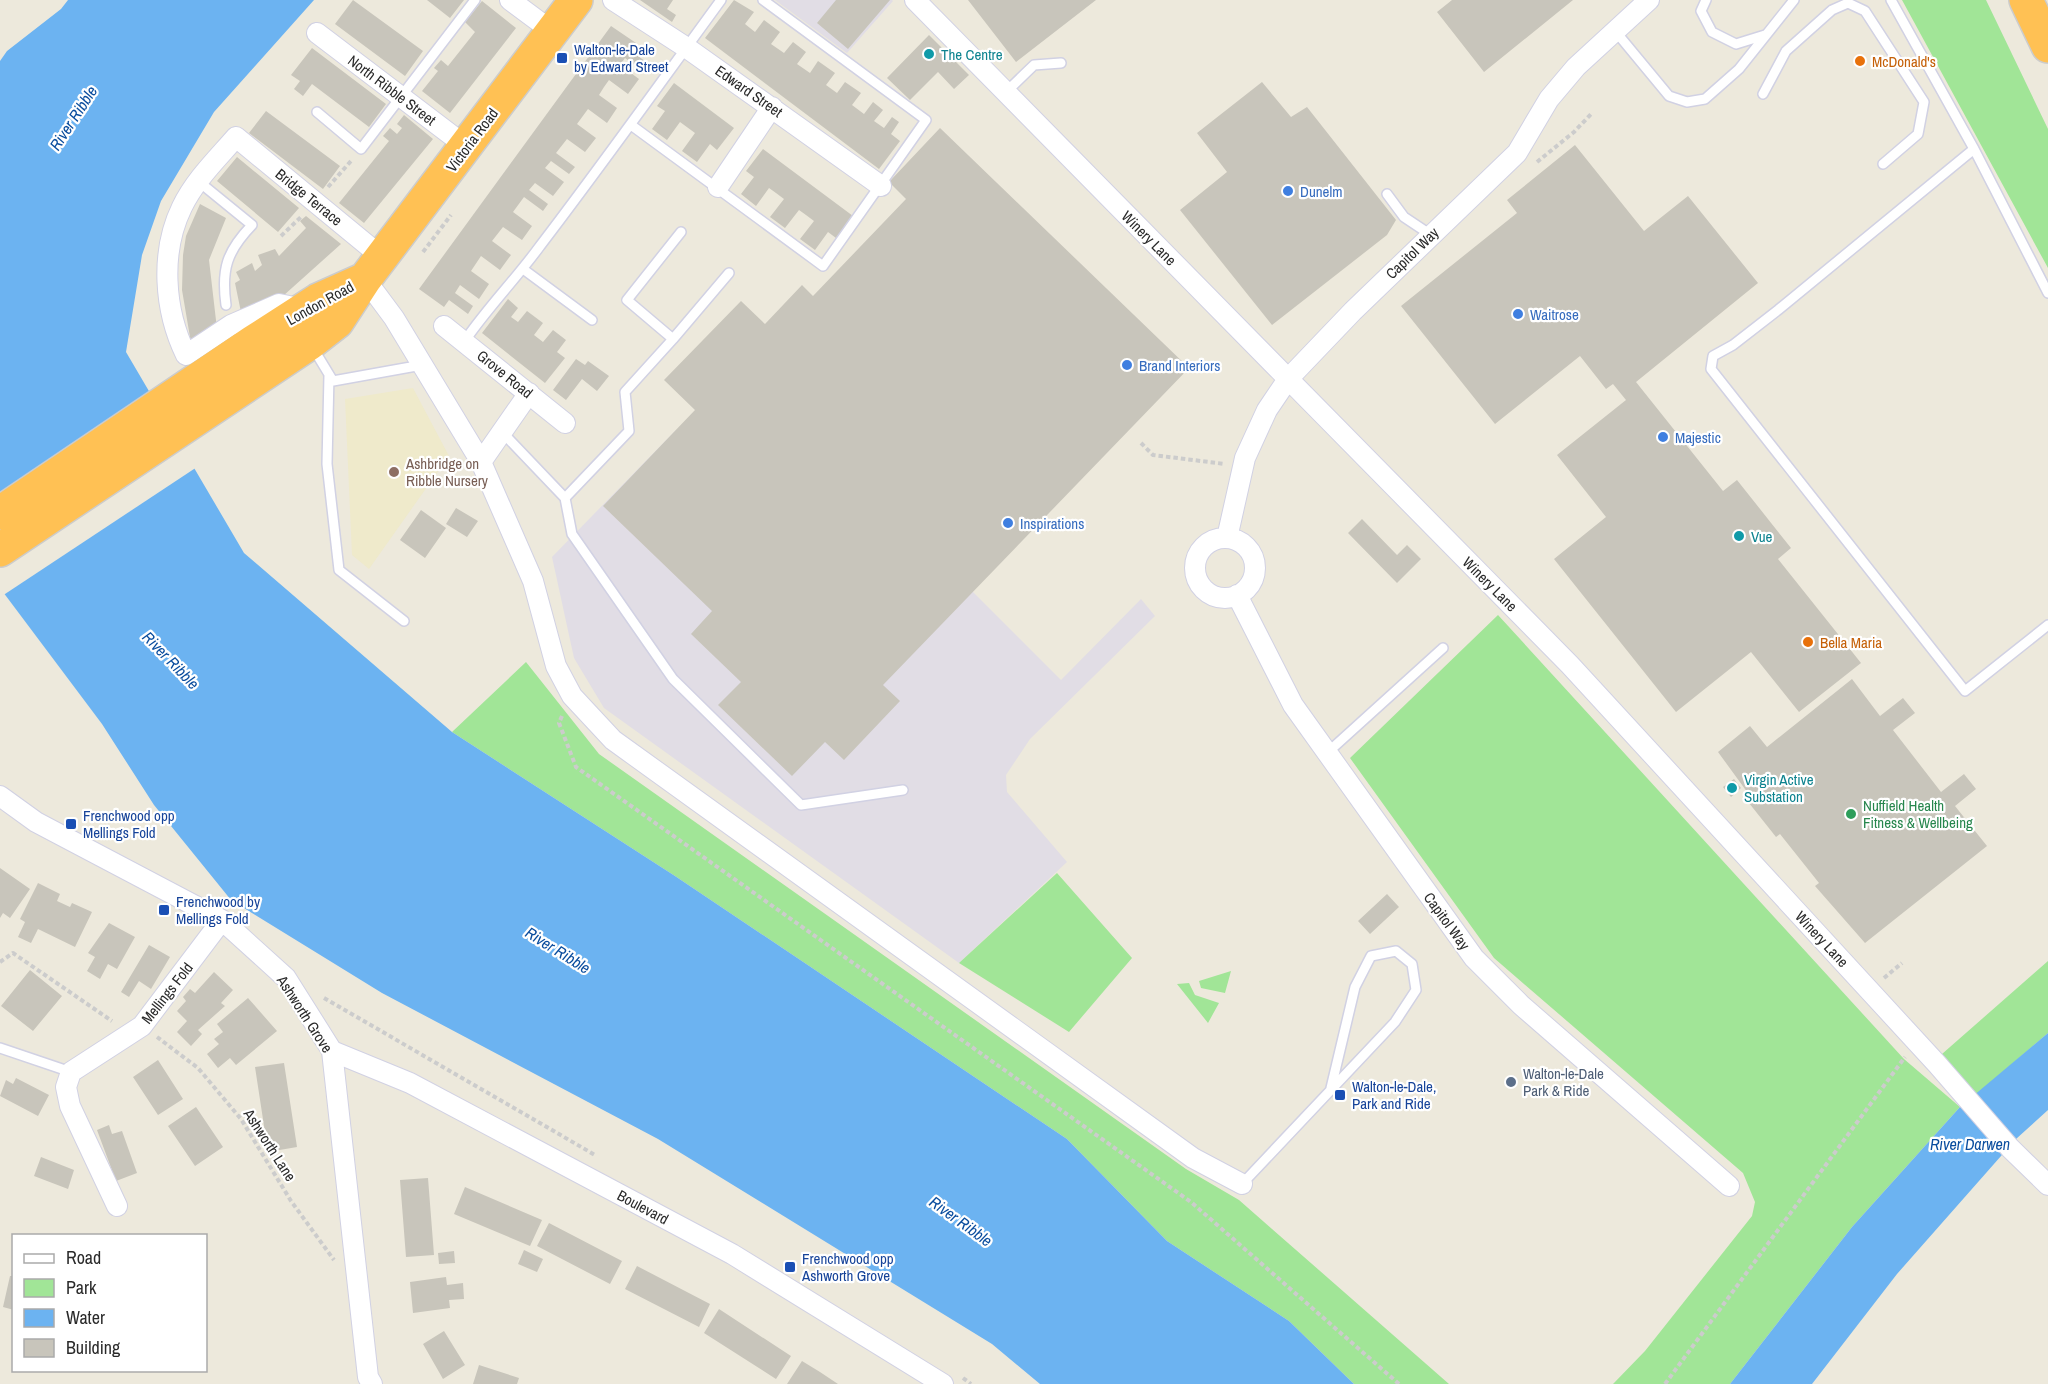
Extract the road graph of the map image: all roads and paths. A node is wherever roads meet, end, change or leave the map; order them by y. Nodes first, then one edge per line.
1 (476, 0) edge
2 (510, 0) edge
3 (576, 0) edge
4 (613, 0) edge
5 (721, 0) edge
6 (763, 0) edge
7 (915, 0) edge
8 (1649, 0) edge
9 (1706, 0) edge
10 (1794, 0) edge
11 (1891, 0) edge
12 (2026, 0) edge
13 (553, 32) junction
14 (1616, 32) junction
15 (316, 33) dead end
16 (1766, 35) junction
17 (2048, 46) edge
18 (687, 48) junction
19 (1061, 63) dead end
20 (1005, 93) junction
21 (1763, 94) dead end
22 (402, 96) junction
23 (772, 107) junction
24 (317, 112) dead end
25 (632, 125) junction
26 (467, 147) junction
27 (1974, 149) junction
28 (1883, 164) dead end
29 (198, 181) junction
30 (881, 186) junction
31 (718, 187) junction
32 (1387, 194) dead end
33 (681, 232) dead end
34 (1431, 236) junction
35 (374, 268) junction
36 (523, 269) junction
37 (729, 273) dead end
38 (2048, 293) edge
39 (226, 305) dead end
40 (304, 309) junction
41 (592, 320) dead end
42 (444, 326) dead end
43 (673, 339) junction
44 (464, 342) junction
45 (310, 343) junction
46 (422, 365) junction
47 (329, 375) junction
48 (1288, 379) junction
49 (529, 393) junction
50 (170, 419) junction
51 (565, 423) dead end
52 (502, 432) junction
53 (1141, 443) dead end
54 (481, 462) junction
55 (1243, 467) junction
56 (565, 498) junction
57 (0, 513) edge
58 (1227, 538) junction
59 (0, 550) edge
60 (1237, 595) junction
61 (404, 621) dead end
62 (2048, 625) edge
63 (1443, 648) dead end
64 (559, 723) dead end
65 (1327, 753) junction
66 (903, 790) dead end
67 (0, 796) edge
68 (222, 920) junction
69 (0, 962) edge
70 (136, 1030) junction
71 (1917, 1043) junction
72 (0, 1048) edge
73 (332, 1051) junction
74 (72, 1072) junction
75 (1331, 1088) junction
76 (1242, 1184) joint
77 (2048, 1185) edge
78 (1730, 1186) dead end
79 (117, 1206) dead end
80 (359, 1294) junction
81 (372, 1384) edge
82 (943, 1384) edge
83 (1399, 1384) edge
84 (1665, 1384) edge

1 - 22 lane
2 - 13 street
3 - 13 highway, Victoria Road
4 - 18 street, Edward Street
5 - 18 lane
6 - 30 lane
7 - 20 street, Winery Lane
8 - 14 street, Capitol Way
9 - 16 lane
10 - 16 lane
11 - 27 lane
12 - 17 highway
13 - 26 highway, Victoria Road
14 - 16 lane
14 - 34 street, Capitol Way
15 - 22 street, North Ribble Street
18 - 23 street, Edward Street
18 - 25 lane
19 - 20 lane
20 - 48 street, Winery Lane
21 - 28 lane
22 - 24 lane
22 - 26 street, North Ribble Street
23 - 30 street, Edward Street
23 - 31 street
25 - 31 lane
25 - 36 lane
26 - 35 highway, Victoria Road
27 - 38 lane
27 - 62 lane
29 - 35 street, Bridge Terrace
29 - 39 lane
29 - 40 street
30 - 31 lane
32 - 34 lane
33 - 43 lane
34 - 48 street, Capitol Way
35 - 40 highway, London Road
35 - 45 highway, London Road
35 - 46 street, Bridge Terrace
36 - 41 lane
36 - 44 lane
37 - 43 lane
40 - 50 highway, London Road
42 - 44 street, Grove Road
43 - 56 lane
44 - 49 street, Grove Road
45 - 47 lane
45 - 50 highway, London Road
46 - 47 lane
46 - 54 street, Bridge Terrace
47 - 61 lane
48 - 55 street, Capitol Way
48 - 71 street, Winery Lane
49 - 51 street, Grove Road
49 - 52 street
50 - 57 highway
50 - 59 highway
52 - 54 street
52 - 56 lane
53 - 55 path
54 - 76 street, Bridge Terrace
55 - 58 street, Capitol Way
56 - 66 lane
58 - 60 street
58 - 60 street
60 - 65 street, Capitol Way
63 - 65 lane
64 - 83 path
65 - 78 street, Capitol Way
67 - 68 street, Ashworth Grove
68 - 70 street, Mellings Fold
68 - 73 street, Ashworth Grove
69 - 70 path, Ashworth Lane
70 - 74 street, Mellings Fold
70 - 80 path, Ashworth Lane
71 - 77 street, Winery Lane
71 - 84 path
72 - 74 lane
73 - 80 street, Ashworth Grove
73 - 82 street, Boulevard
74 - 79 street
75 - 75 lane
75 - 76 lane
80 - 81 street, Ashworth Grove

